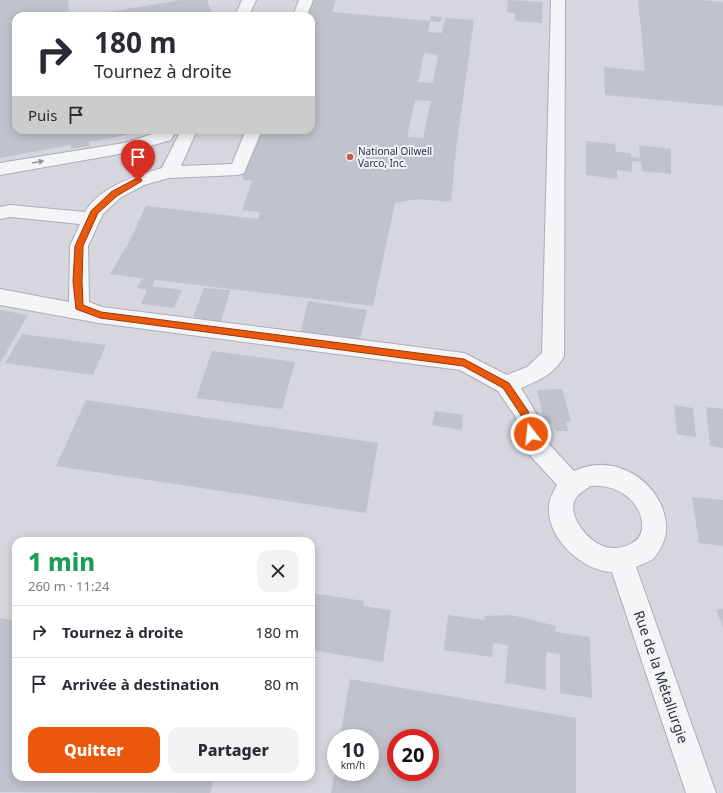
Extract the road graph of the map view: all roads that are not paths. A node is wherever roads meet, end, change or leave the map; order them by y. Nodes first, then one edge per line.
1 (236, 0) edge
2 (250, 0) edge
3 (306, 0) edge
4 (558, 0) edge
5 (230, 12) edge
6 (244, 12) edge
7 (302, 12) edge
8 (166, 134) edge
9 (187, 134) edge
10 (252, 134) edge
11 (0, 169) edge
12 (169, 172) junction
13 (0, 213) edge
14 (91, 219) junction
15 (0, 297) edge
16 (100, 315) junction
17 (506, 385) junction
18 (572, 485) junction
19 (620, 560) junction
20 (700, 793) edge

1 - 5 street
2 - 6 street
3 - 7 street
4 - 17 street
11 -> 8 street
9 - 12 street
10 - 12 street
12 - 14 street
13 - 14 street
14 - 16 street
15 - 16 street
16 - 17 street
17 - 18 street
18 - 19 street
18 - 19 street
19 - 20 street, Rue de la Métallurgie

